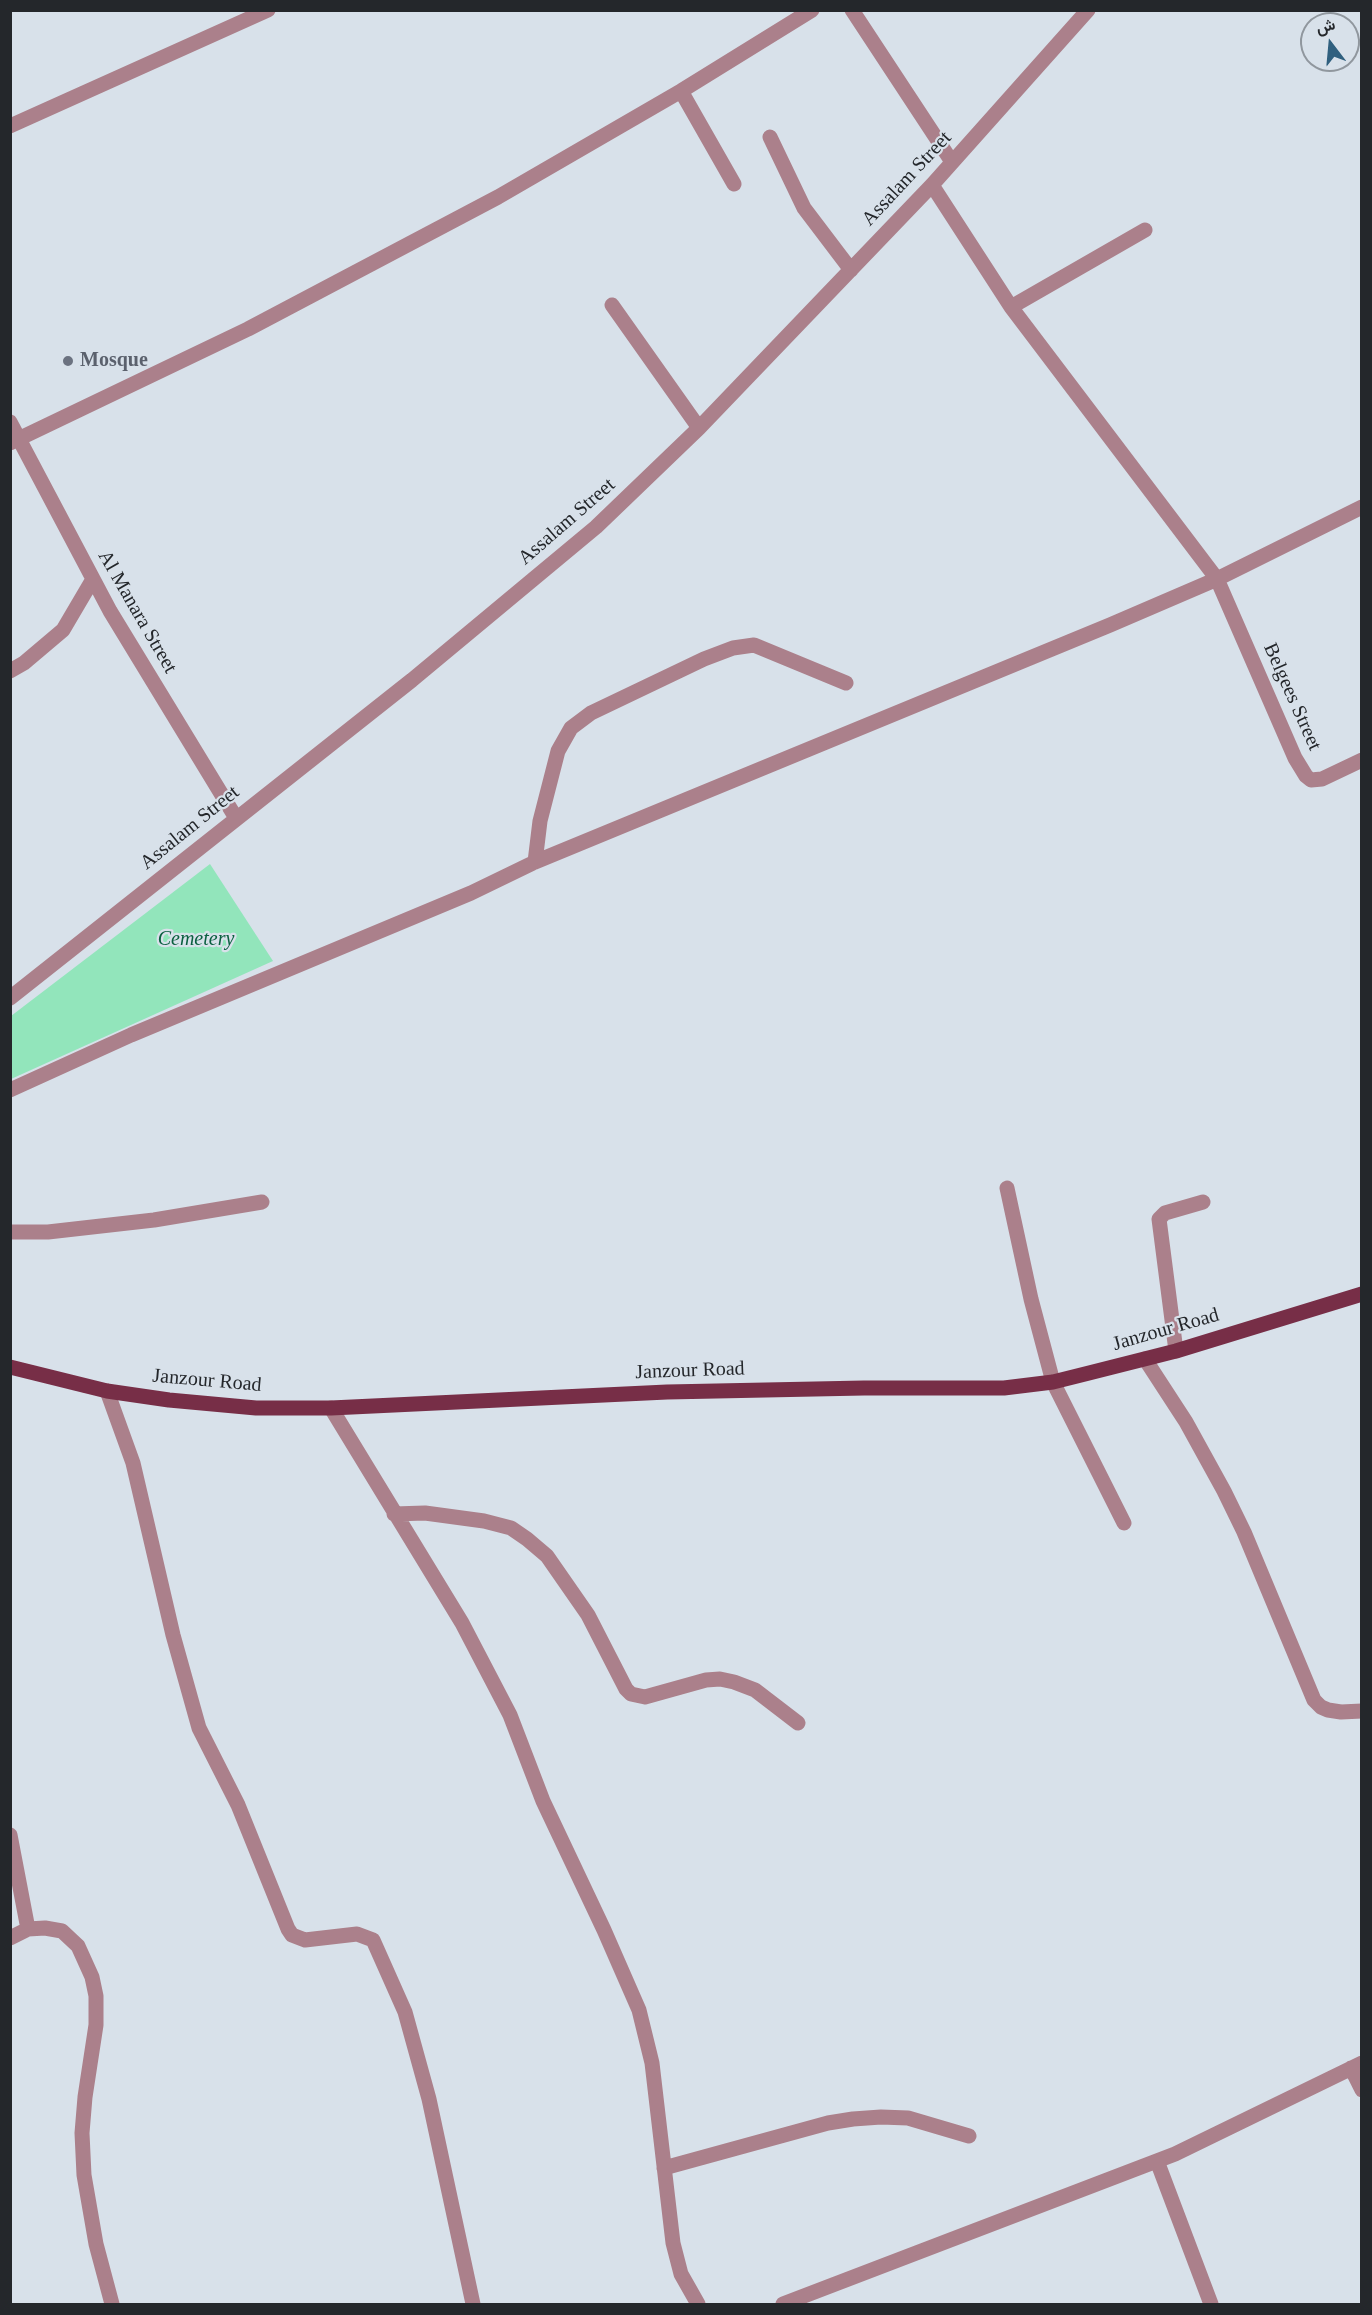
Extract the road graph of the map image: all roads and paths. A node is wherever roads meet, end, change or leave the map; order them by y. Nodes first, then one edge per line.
1 (268, 10) edge
2 (812, 10) edge
3 (852, 10) edge
4 (1088, 10) edge
5 (681, 90) junction
6 (10, 126) edge
7 (770, 137) dead end
8 (952, 162) junction
9 (734, 184) dead end
10 (932, 185) junction
11 (1145, 230) dead end
12 (851, 270) junction
13 (612, 305) dead end
14 (1011, 307) junction
15 (10, 422) edge
16 (699, 428) junction
17 (15, 441) edge
18 (1362, 507) edge
19 (93, 579) junction
20 (1217, 579) junction
21 (10, 671) edge
22 (846, 683) dead end
23 (1362, 760) edge
24 (236, 818) junction
25 (535, 862) junction
26 (10, 998) edge
27 (10, 1090) edge
28 (1007, 1188) dead end
29 (262, 1202) dead end
30 (1203, 1202) dead end
31 (10, 1232) edge
32 (1362, 1294) edge
33 (1176, 1351) junction
34 (1145, 1359) junction
35 (10, 1367) edge
36 (1053, 1382) junction
37 (107, 1391) junction
38 (331, 1408) junction
39 (394, 1514) junction
40 (1124, 1523) dead end
41 (1362, 1712) edge
42 (798, 1723) dead end
43 (10, 1835) edge
44 (28, 1929) junction
45 (10, 1938) edge
46 (1356, 2065) edge
47 (1362, 2090) edge
48 (969, 2136) dead end
49 (1157, 2161) junction
50 (664, 2168) junction
51 (112, 2304) edge
52 (473, 2304) edge
53 (698, 2304) edge
54 (783, 2304) edge
55 (1211, 2304) edge

1 - 6 street
2 - 5 street
3 - 8 street
4 - 8 street, Assalam Street
5 - 9 street
5 - 17 street
7 - 12 street
8 - 10 street, Assalam Street
10 - 12 street, Assalam Street
10 - 14 street
11 - 14 street
12 - 16 street, Assalam Street
13 - 16 street
14 - 20 street
15 - 17 street, Al Manara Street
16 - 24 street, Assalam Street
17 - 19 street, Al Manara Street
18 - 20 street
19 - 21 street
19 - 24 street, Al Manara Street
20 - 23 street, Belgees Street
20 - 25 street
22 - 25 street
24 - 26 street, Assalam Street
25 - 27 street
28 - 36 street
29 - 31 street
30 - 33 street
32 - 33 main road, Janzour Road
33 - 34 main road, Janzour Road
34 - 36 main road, Janzour Road
34 - 41 street
35 - 37 main road, Janzour Road
36 - 38 main road, Janzour Road
36 - 40 street
37 - 38 main road, Janzour Road
37 - 52 street
38 - 39 street
39 - 42 street
39 - 50 street
43 - 44 street
44 - 45 street
44 - 51 street
46 - 47 street
46 - 49 street
48 - 50 street
49 - 54 street
49 - 55 street
50 - 53 street

